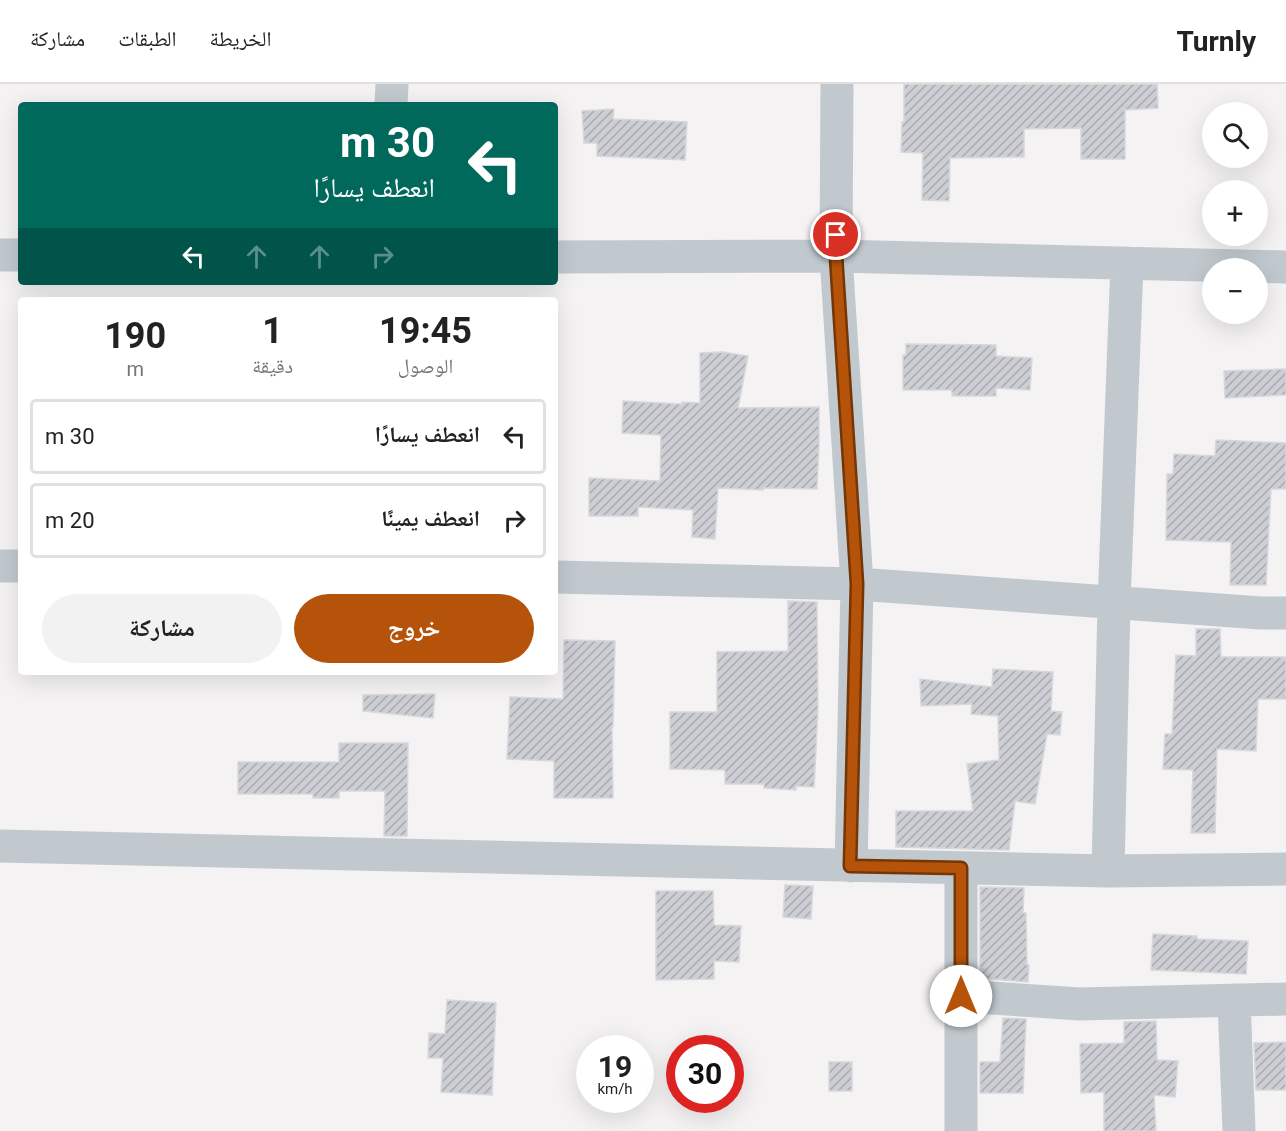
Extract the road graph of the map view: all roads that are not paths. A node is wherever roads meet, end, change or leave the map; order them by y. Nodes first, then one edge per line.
1 (392, 84) edge
2 (837, 84) edge
3 (391, 102) edge
4 (0, 255) edge
5 (18, 255) edge
6 (836, 256) junction
7 (558, 257) edge
8 (1127, 263) junction
9 (1286, 267) edge
10 (0, 566) edge
11 (18, 566) edge
12 (558, 578) edge
13 (857, 584) junction
14 (1114, 603) junction
15 (1286, 613) edge
16 (0, 846) edge
17 (850, 866) junction
18 (961, 868) junction
19 (1286, 869) edge
20 (1108, 872) junction
21 (961, 996) junction
22 (1286, 999) edge
23 (1234, 1000) junction
24 (961, 1131) edge
25 (1239, 1131) edge

1 - 3 street
2 - 6 street
4 - 5 street
6 - 7 street
6 - 8 street
6 - 13 street
8 - 9 street
8 - 14 street
10 - 11 street
12 - 13 street
13 - 14 street
13 - 17 street
14 - 15 street
14 - 20 street
16 - 17 street
17 - 18 street
18 - 20 street
18 - 21 street
19 - 20 street
21 - 23 street
21 - 24 street
22 - 23 street
23 - 25 street

